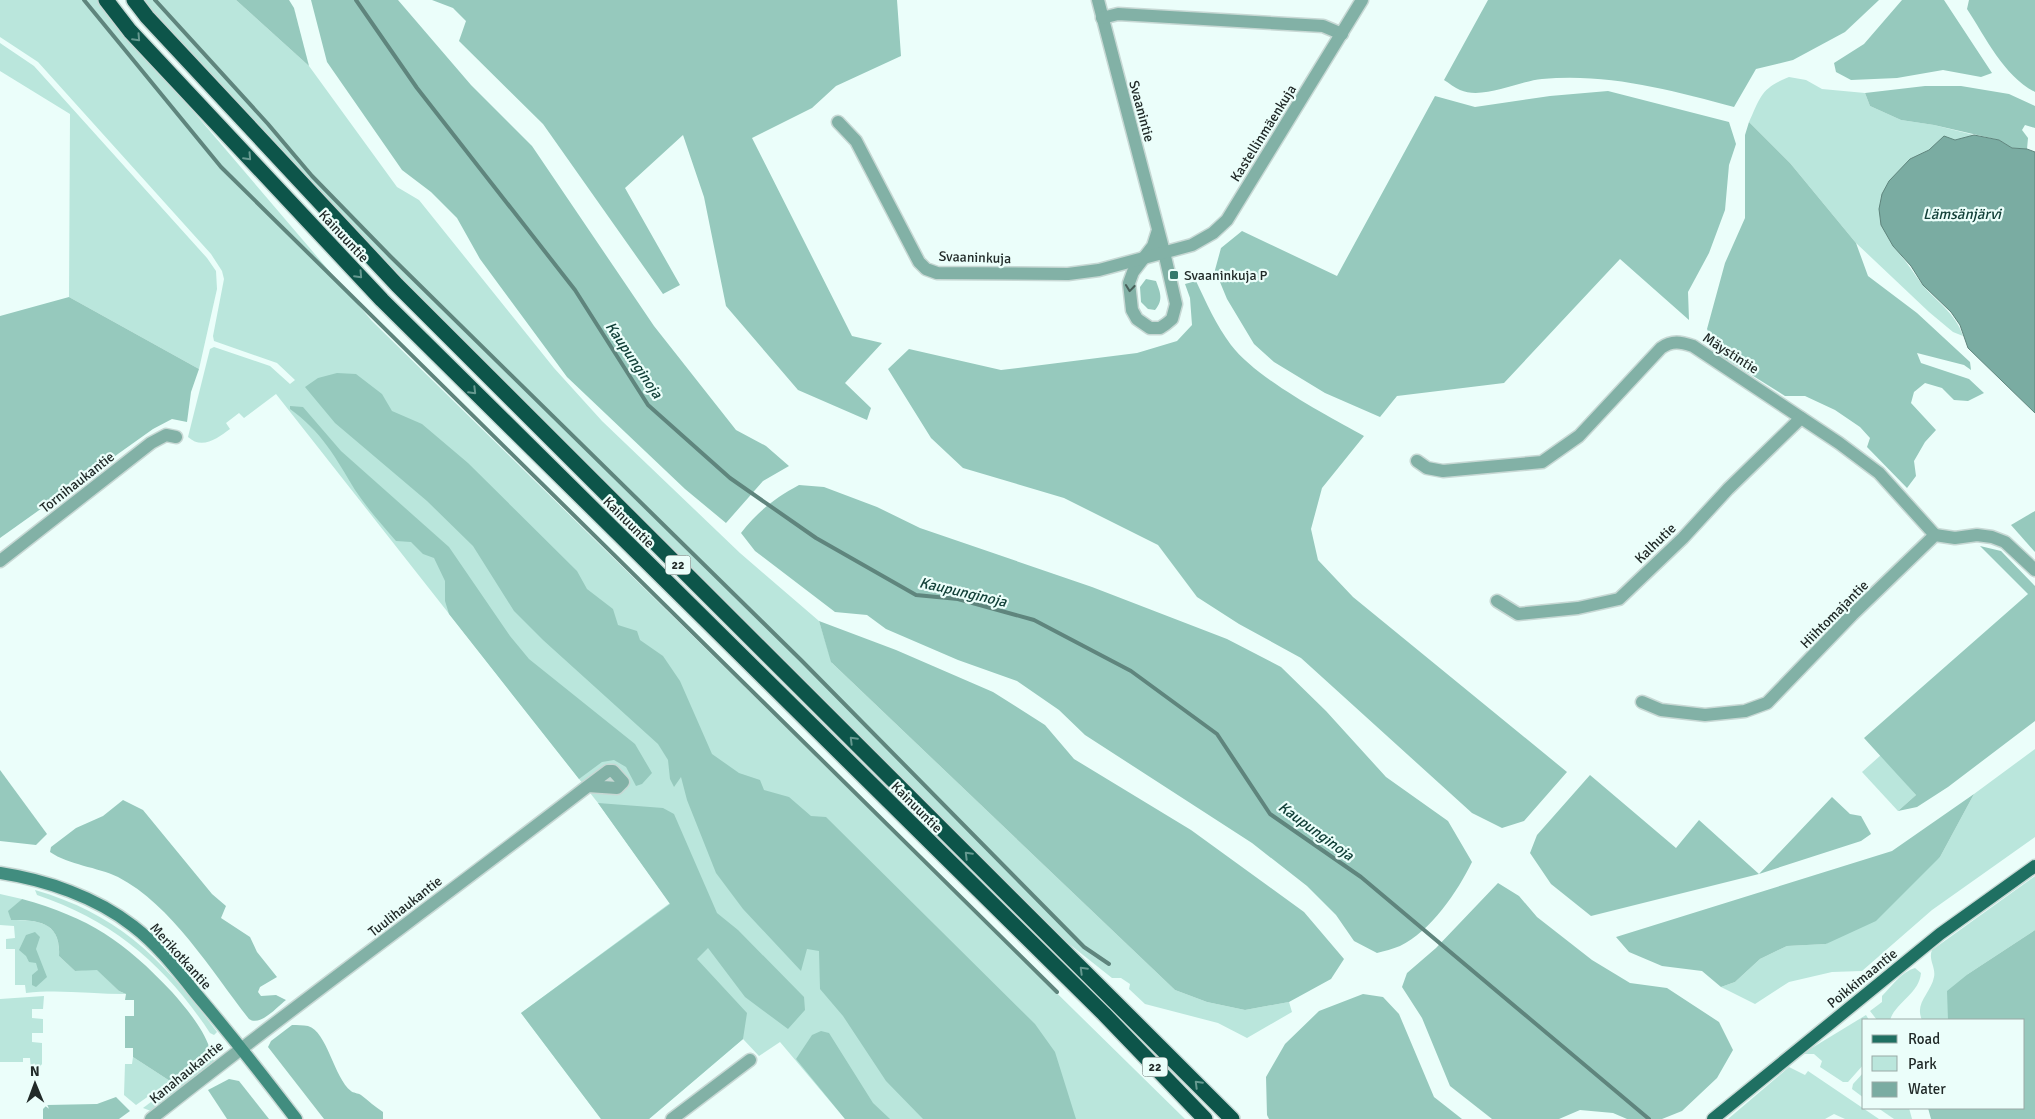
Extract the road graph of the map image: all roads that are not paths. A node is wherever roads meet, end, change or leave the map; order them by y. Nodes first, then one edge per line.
1 (106, 0) edge
2 (134, 0) edge
3 (1098, 0) edge
4 (1362, 0) edge
5 (1102, 18) junction
6 (1342, 34) junction
7 (838, 122) dead end
8 (1158, 230) junction
9 (1164, 252) junction
10 (1144, 258) junction
11 (1800, 418) junction
12 (176, 437) dead end
13 (1417, 461) dead end
14 (1935, 535) junction
15 (0, 561) edge
16 (2035, 570) edge
17 (1497, 602) dead end
18 (1642, 702) dead end
19 (588, 786) dead end
20 (2035, 866) edge
21 (0, 873) edge
22 (240, 1048) junction
23 (750, 1060) dead end
24 (152, 1119) edge
25 (296, 1119) edge
26 (672, 1119) edge
27 (1205, 1119) edge
28 (1232, 1119) edge
29 (1714, 1119) edge

1 -> 27 highway, Kainuuntie / 22
28 -> 2 highway, Kainuuntie / 22
3 - 5 street, Svaanintie
4 - 6 street, Kastellinmäenkuja
5 - 6 street
5 - 8 street, Svaanintie
6 - 9 street, Kastellinmäenkuja
7 - 10 street, Svaaninkuja
8 - 9 street, Svaanintie
8 - 10 street, Svaanintie
9 - 10 street, Svaaninkuja
10 -> 9 street, Svaanintie
11 - 13 street, Mäystintie
11 - 14 street, Mäystintie
11 - 17 street, Kalhutie
12 - 15 street, Tornihaukantie
14 - 16 street
14 - 18 street, Hiihtomajantie
19 - 22 street, Tuulihaukantie
20 - 29 main road, Poikkimaantie
21 - 22 street, Merikotkantie
22 - 24 street, Kanahaukantie
22 - 25 street, Merikotkantie
23 - 26 street

